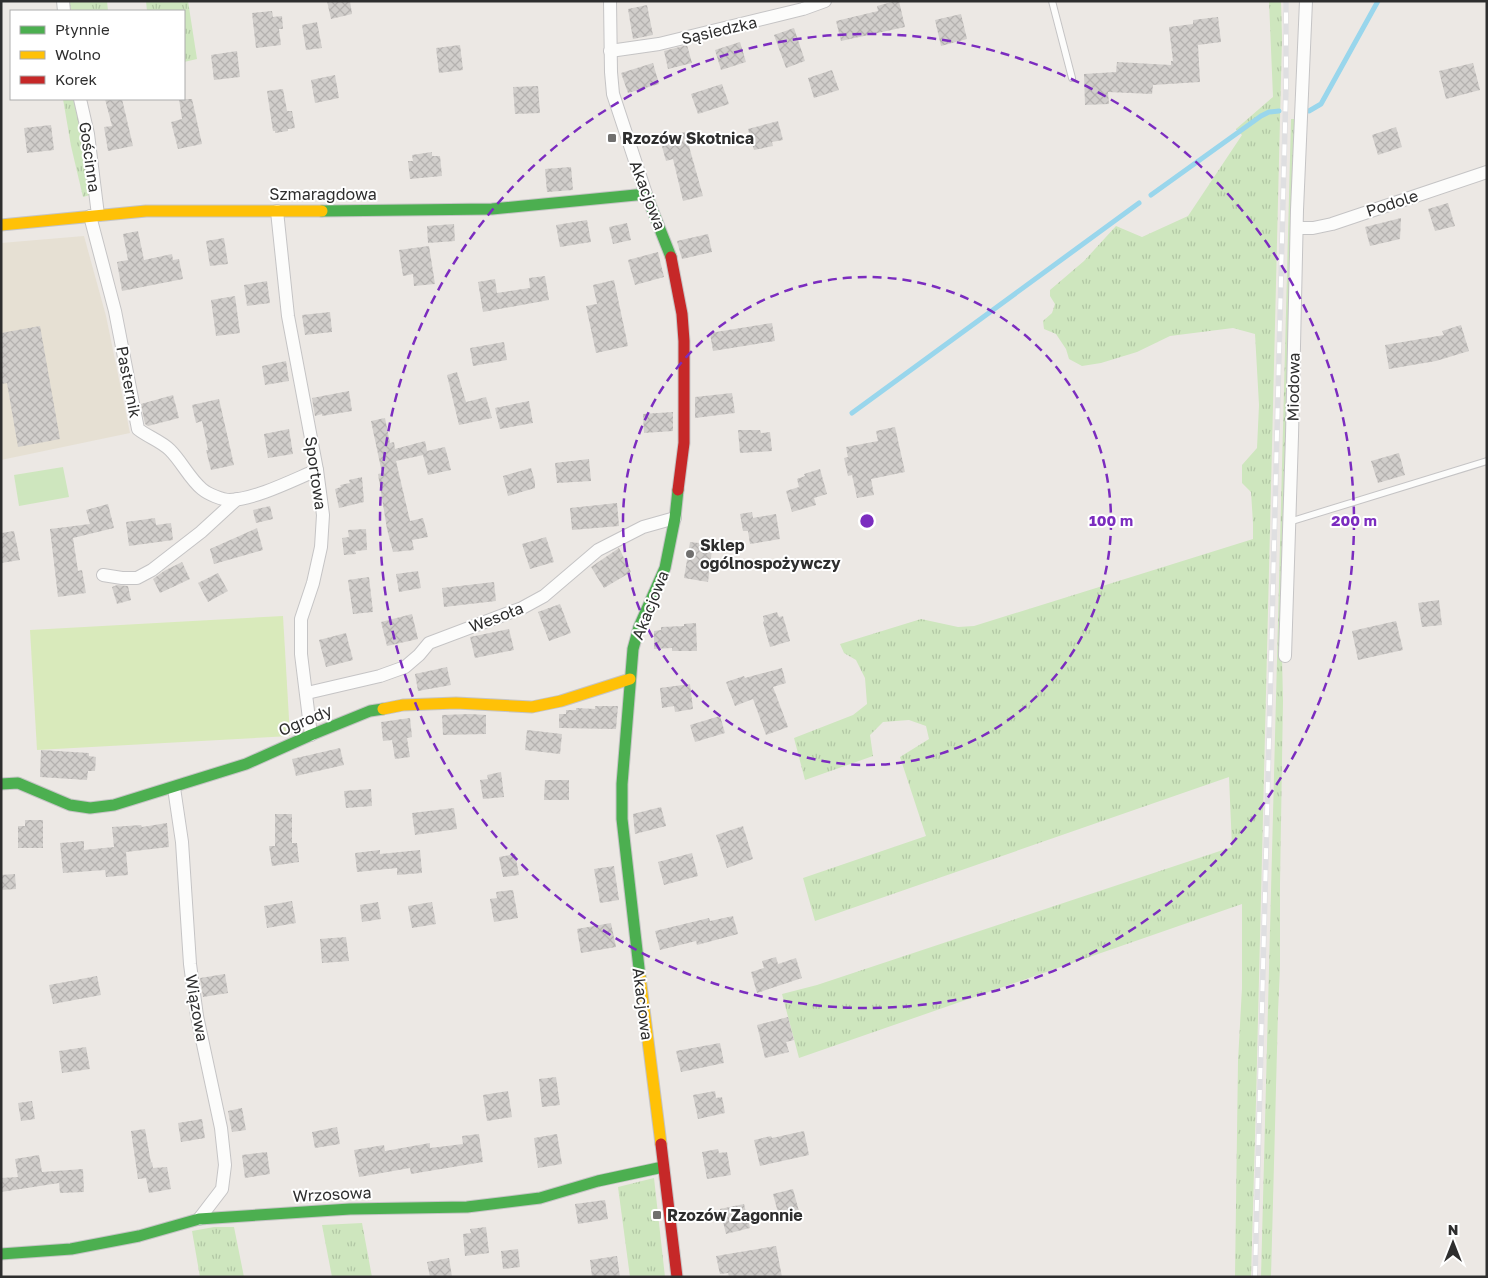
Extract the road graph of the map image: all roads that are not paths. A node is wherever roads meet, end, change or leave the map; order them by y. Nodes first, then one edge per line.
1 (610, 1) edge
2 (825, 1) edge
3 (1052, 1) edge
4 (1306, 1) edge
5 (610, 51) junction
6 (1072, 78) dead end
7 (80, 100) edge
8 (1487, 172) edge
9 (646, 194) junction
10 (277, 211) junction
11 (94, 216) junction
12 (1, 225) edge
13 (1297, 228) junction
14 (1487, 461) edge
15 (317, 470) junction
16 (237, 498) junction
17 (675, 518) junction
18 (1289, 522) junction
19 (103, 576) dead end
20 (1284, 656) dead end
21 (630, 679) junction
22 (307, 692) junction
23 (311, 735) junction
24 (1, 784) edge
25 (174, 788) junction
26 (663, 1167) junction
27 (199, 1219) junction
28 (1, 1254) edge
29 (677, 1277) edge

1 - 5 street, Akacjowa
2 - 5 street, Sąsiedzka
3 - 6 lane
4 - 13 street, Miodowa
5 - 9 street, Akacjowa
7 - 11 street, Gościnna
8 - 13 street, Podole
9 - 10 street, Szmaragdowa
9 - 17 street, Akacjowa
10 - 11 street, Szmaragdowa
10 - 15 street, Sportowa
11 - 12 street, Szmaragdowa
11 - 16 street, Pasternik
13 - 18 street, Miodowa
14 - 18 lane
15 - 16 street, Pasternik
15 - 22 street, Sportowa
16 - 19 street
17 - 21 street, Akacjowa
17 - 22 street, Wesoła
18 - 20 street, Miodowa
21 - 23 street, Ogrody
21 - 26 street, Akacjowa
22 - 23 street, Sportowa
23 - 25 street, Ogrody
24 - 25 street, Ogrody
25 - 27 street, Wiązowa
26 - 27 street, Wrzosowa
26 - 29 street, Akacjowa
27 - 28 street, Wrzosowa

